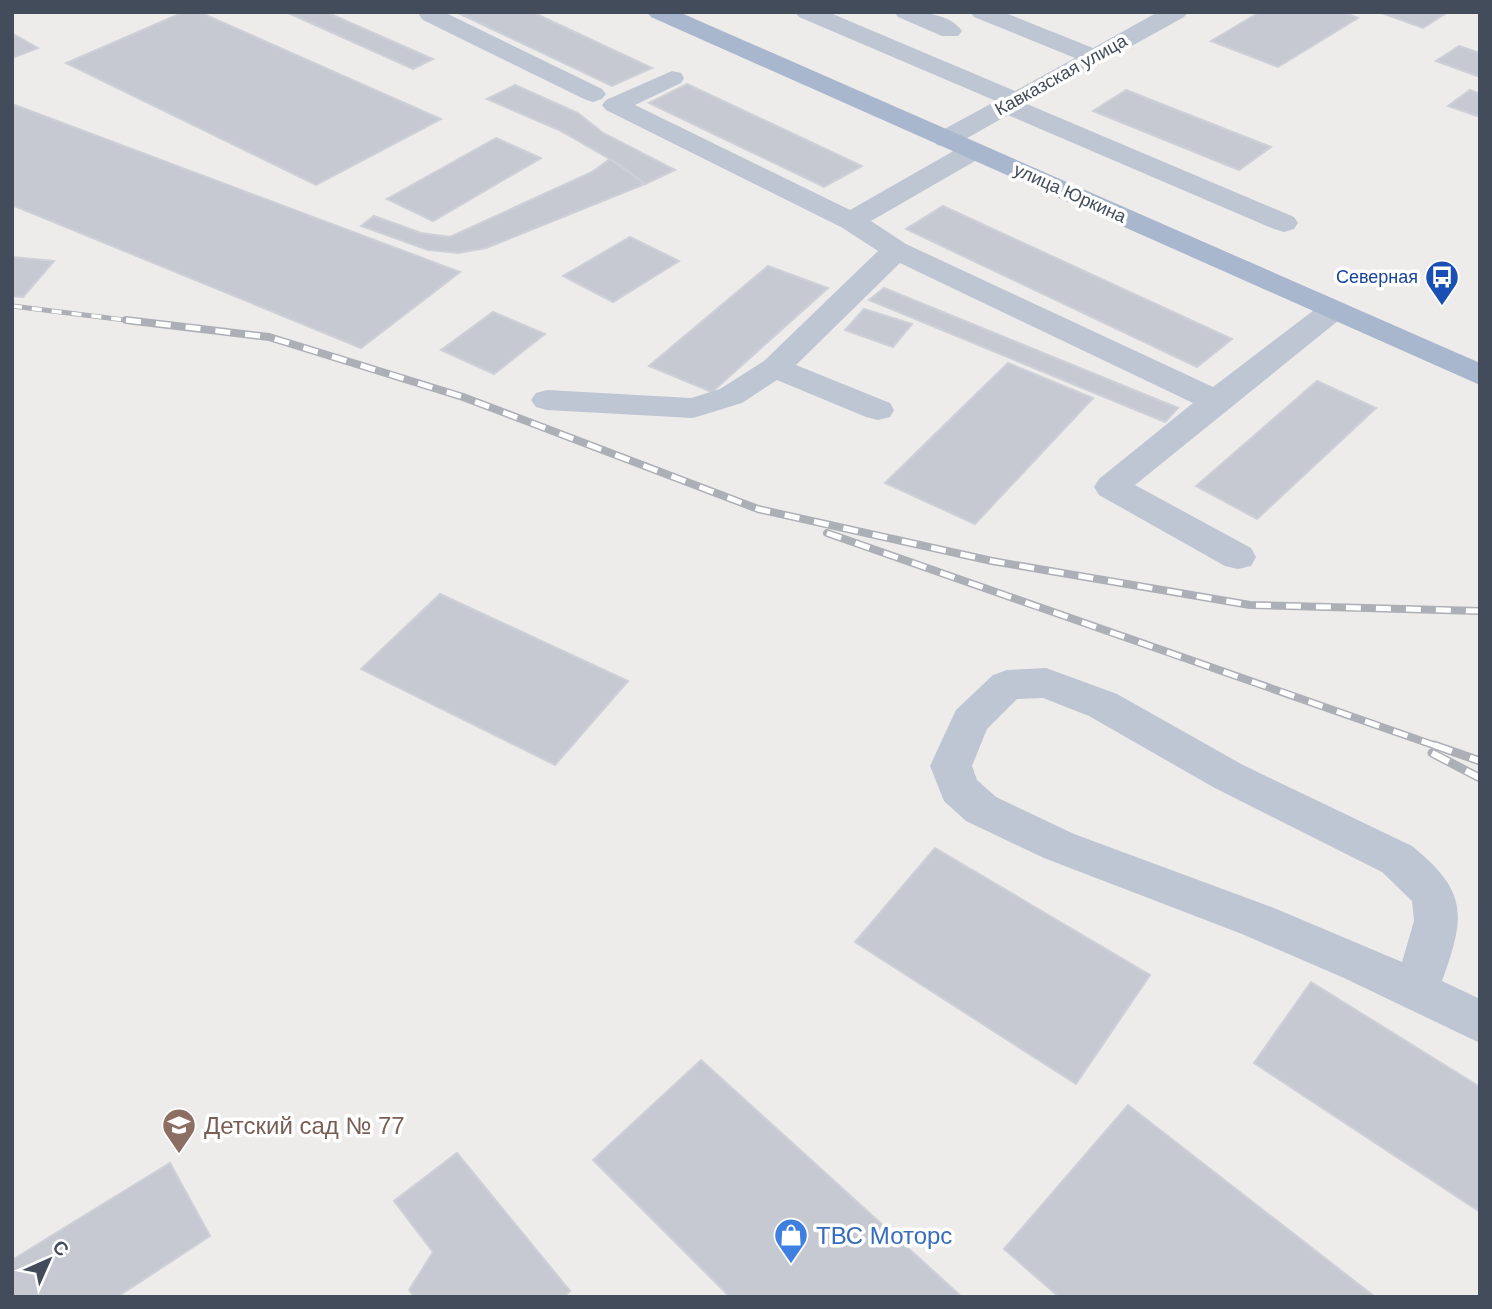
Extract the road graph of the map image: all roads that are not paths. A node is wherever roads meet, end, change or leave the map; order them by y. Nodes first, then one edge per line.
1 (659, 12) edge
2 (807, 12) edge
3 (906, 12) edge
4 (982, 12) edge
5 (1044, 12) edge
6 (1176, 12) edge
7 (431, 13) edge
8 (1016, 26) junction
9 (950, 31) dead end
10 (1094, 57) junction
11 (672, 78) dead end
12 (593, 94) dead end
13 (1011, 102) junction
14 (946, 139) junction
15 (974, 151) junction
16 (851, 221) junction
17 (1284, 223) dead end
18 (896, 250) junction
19 (1333, 310) junction
20 (775, 368) junction
21 (1477, 372) edge
22 (547, 400) dead end
23 (1216, 401) junction
24 (878, 410) dead end
25 (1238, 557) dead end
26 (1415, 991) junction
27 (1480, 1023) edge

1 - 14 main road, улица Юркина
2 - 13 street
3 - 9 street
4 - 8 street
5 - 8 street
6 - 10 street, Кавказская улица
7 - 12 street
8 - 10 street
10 - 13 street, Кавказская улица
11 - 16 street
13 - 14 street, Кавказская улица
13 - 17 street
14 - 15 main road, улица Юркина
15 - 16 street
15 - 19 main road, улица Юркина
16 - 18 street
18 - 20 street
18 - 23 street
19 - 21 main road, улица Юркина
19 - 23 street
20 - 22 street
20 - 24 street
23 - 25 street
26 - 26 street
26 - 27 street

